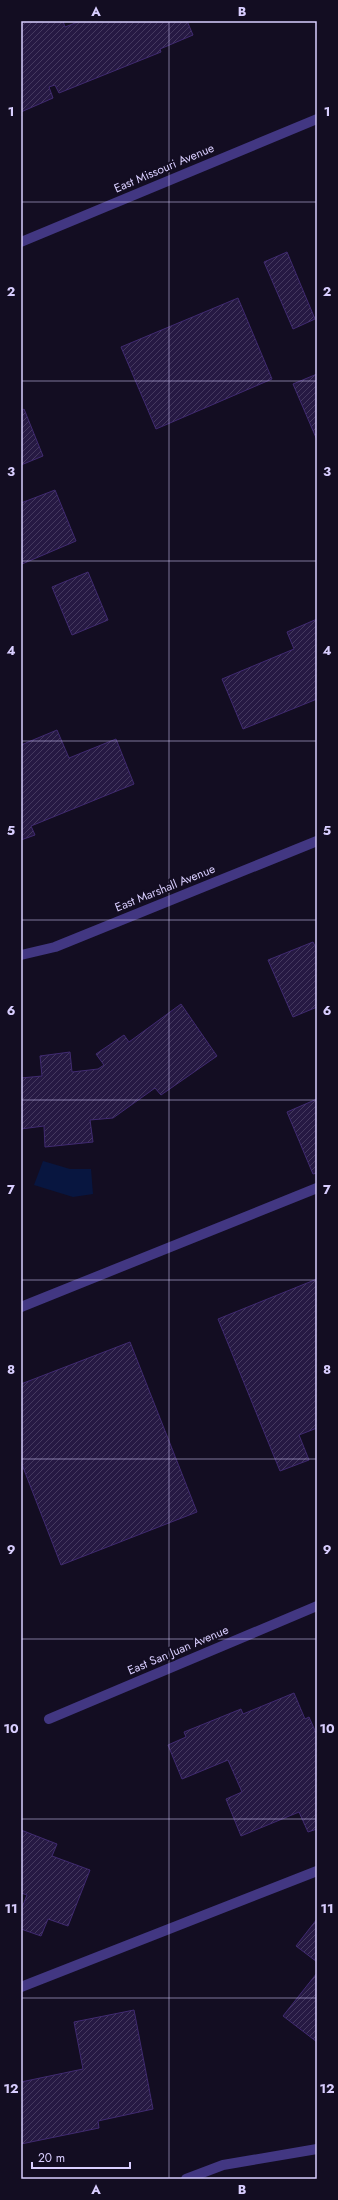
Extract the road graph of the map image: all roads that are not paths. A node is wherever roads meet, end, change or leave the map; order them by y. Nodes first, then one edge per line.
1 (317, 119) edge
2 (21, 242) edge
3 (317, 841) edge
4 (21, 955) edge
5 (317, 1188) edge
6 (21, 1307) edge
7 (317, 1606) edge
8 (49, 1719) dead end
9 (317, 1871) edge
10 (21, 1987) edge
11 (317, 2149) edge
12 (186, 2179) edge

1 - 2 street, East Missouri Avenue
3 - 4 street, East Marshall Avenue
5 - 6 street
7 - 8 street, East San Juan Avenue
9 - 10 street
11 - 12 street

